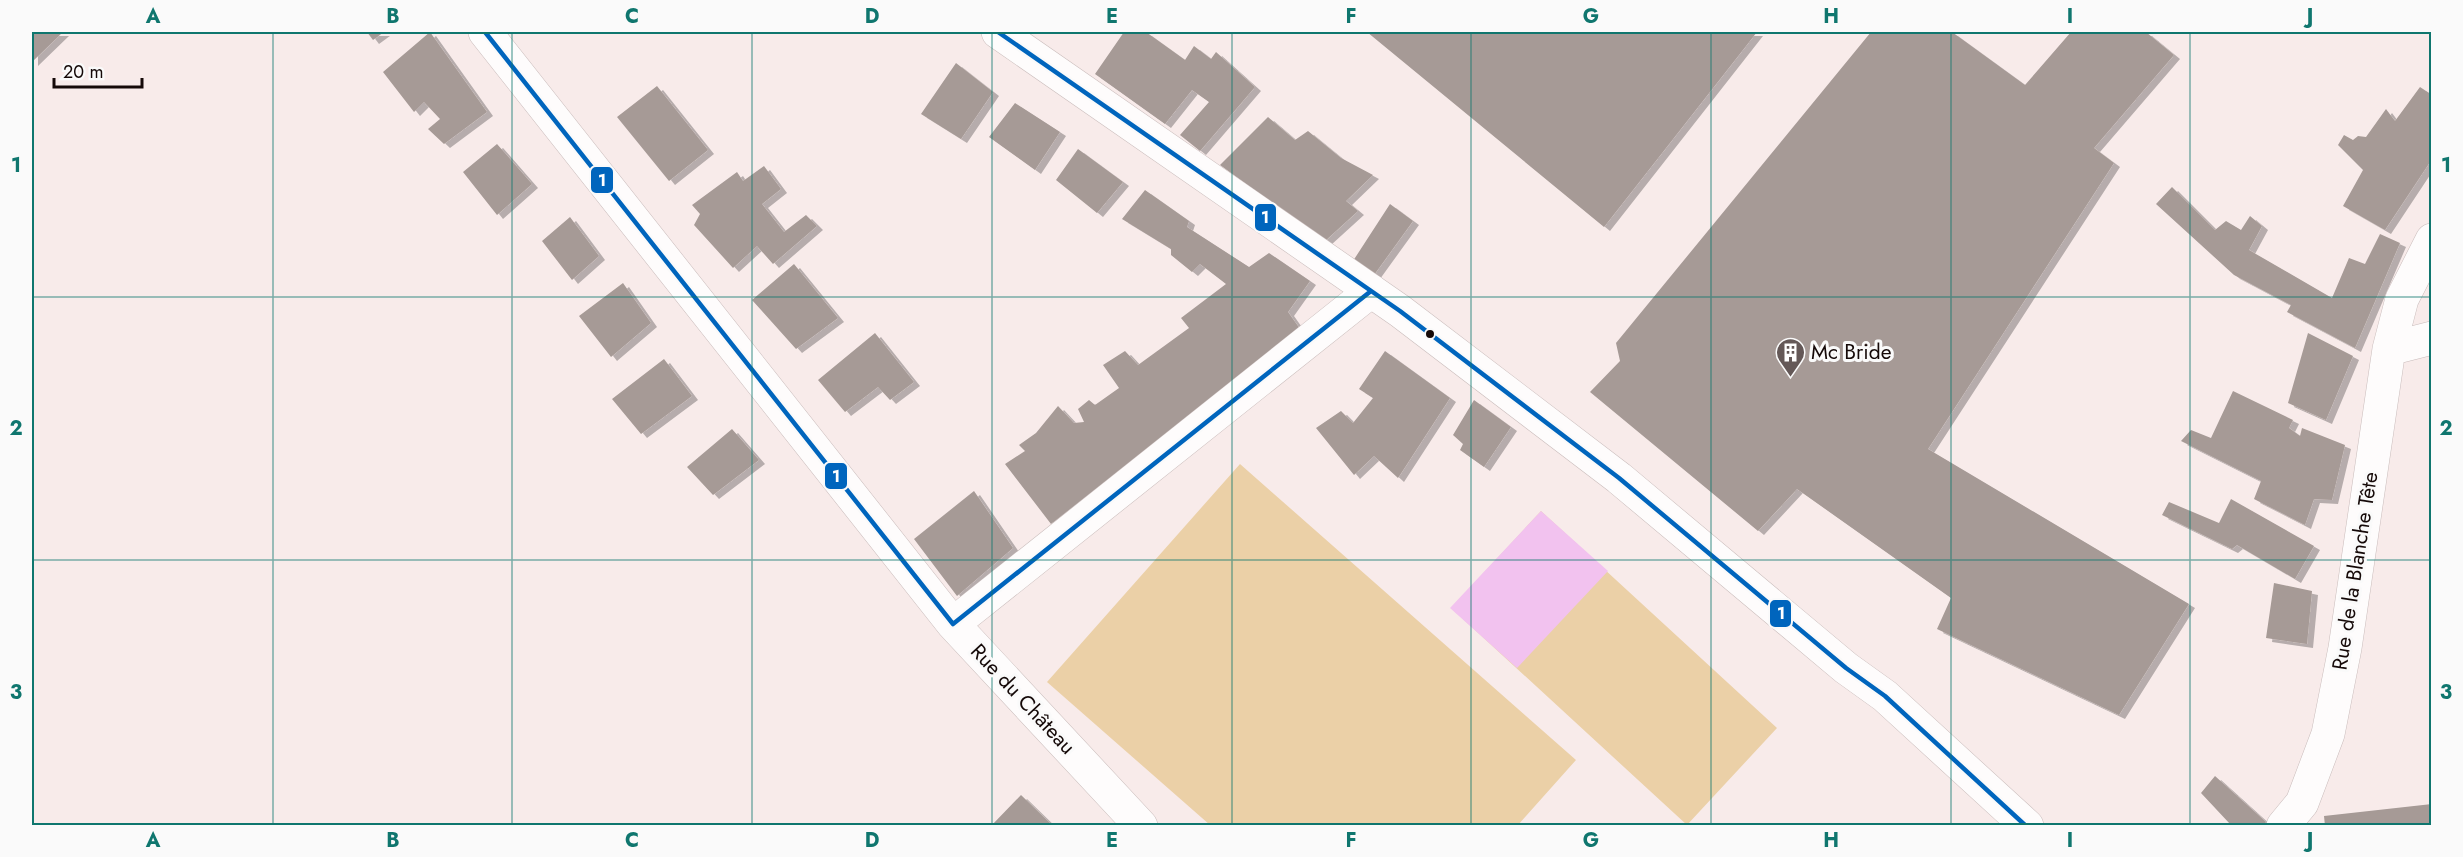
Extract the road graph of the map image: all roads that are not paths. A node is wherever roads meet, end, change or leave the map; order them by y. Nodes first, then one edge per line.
1 (485, 32) edge
2 (998, 32) edge
3 (2432, 240) edge
4 (1371, 291) junction
5 (2432, 338) edge
6 (2389, 349) junction
7 (953, 624) junction
8 (1141, 825) edge
9 (2027, 825) edge
10 (2283, 825) edge

1 - 7 street, Rue du Château
2 - 4 street
3 - 6 street, Rue de la Blanche Tête
4 - 7 street
4 - 9 street
5 - 6 street
6 - 10 street, Rue de la Blanche Tête
7 - 8 street, Rue du Château

